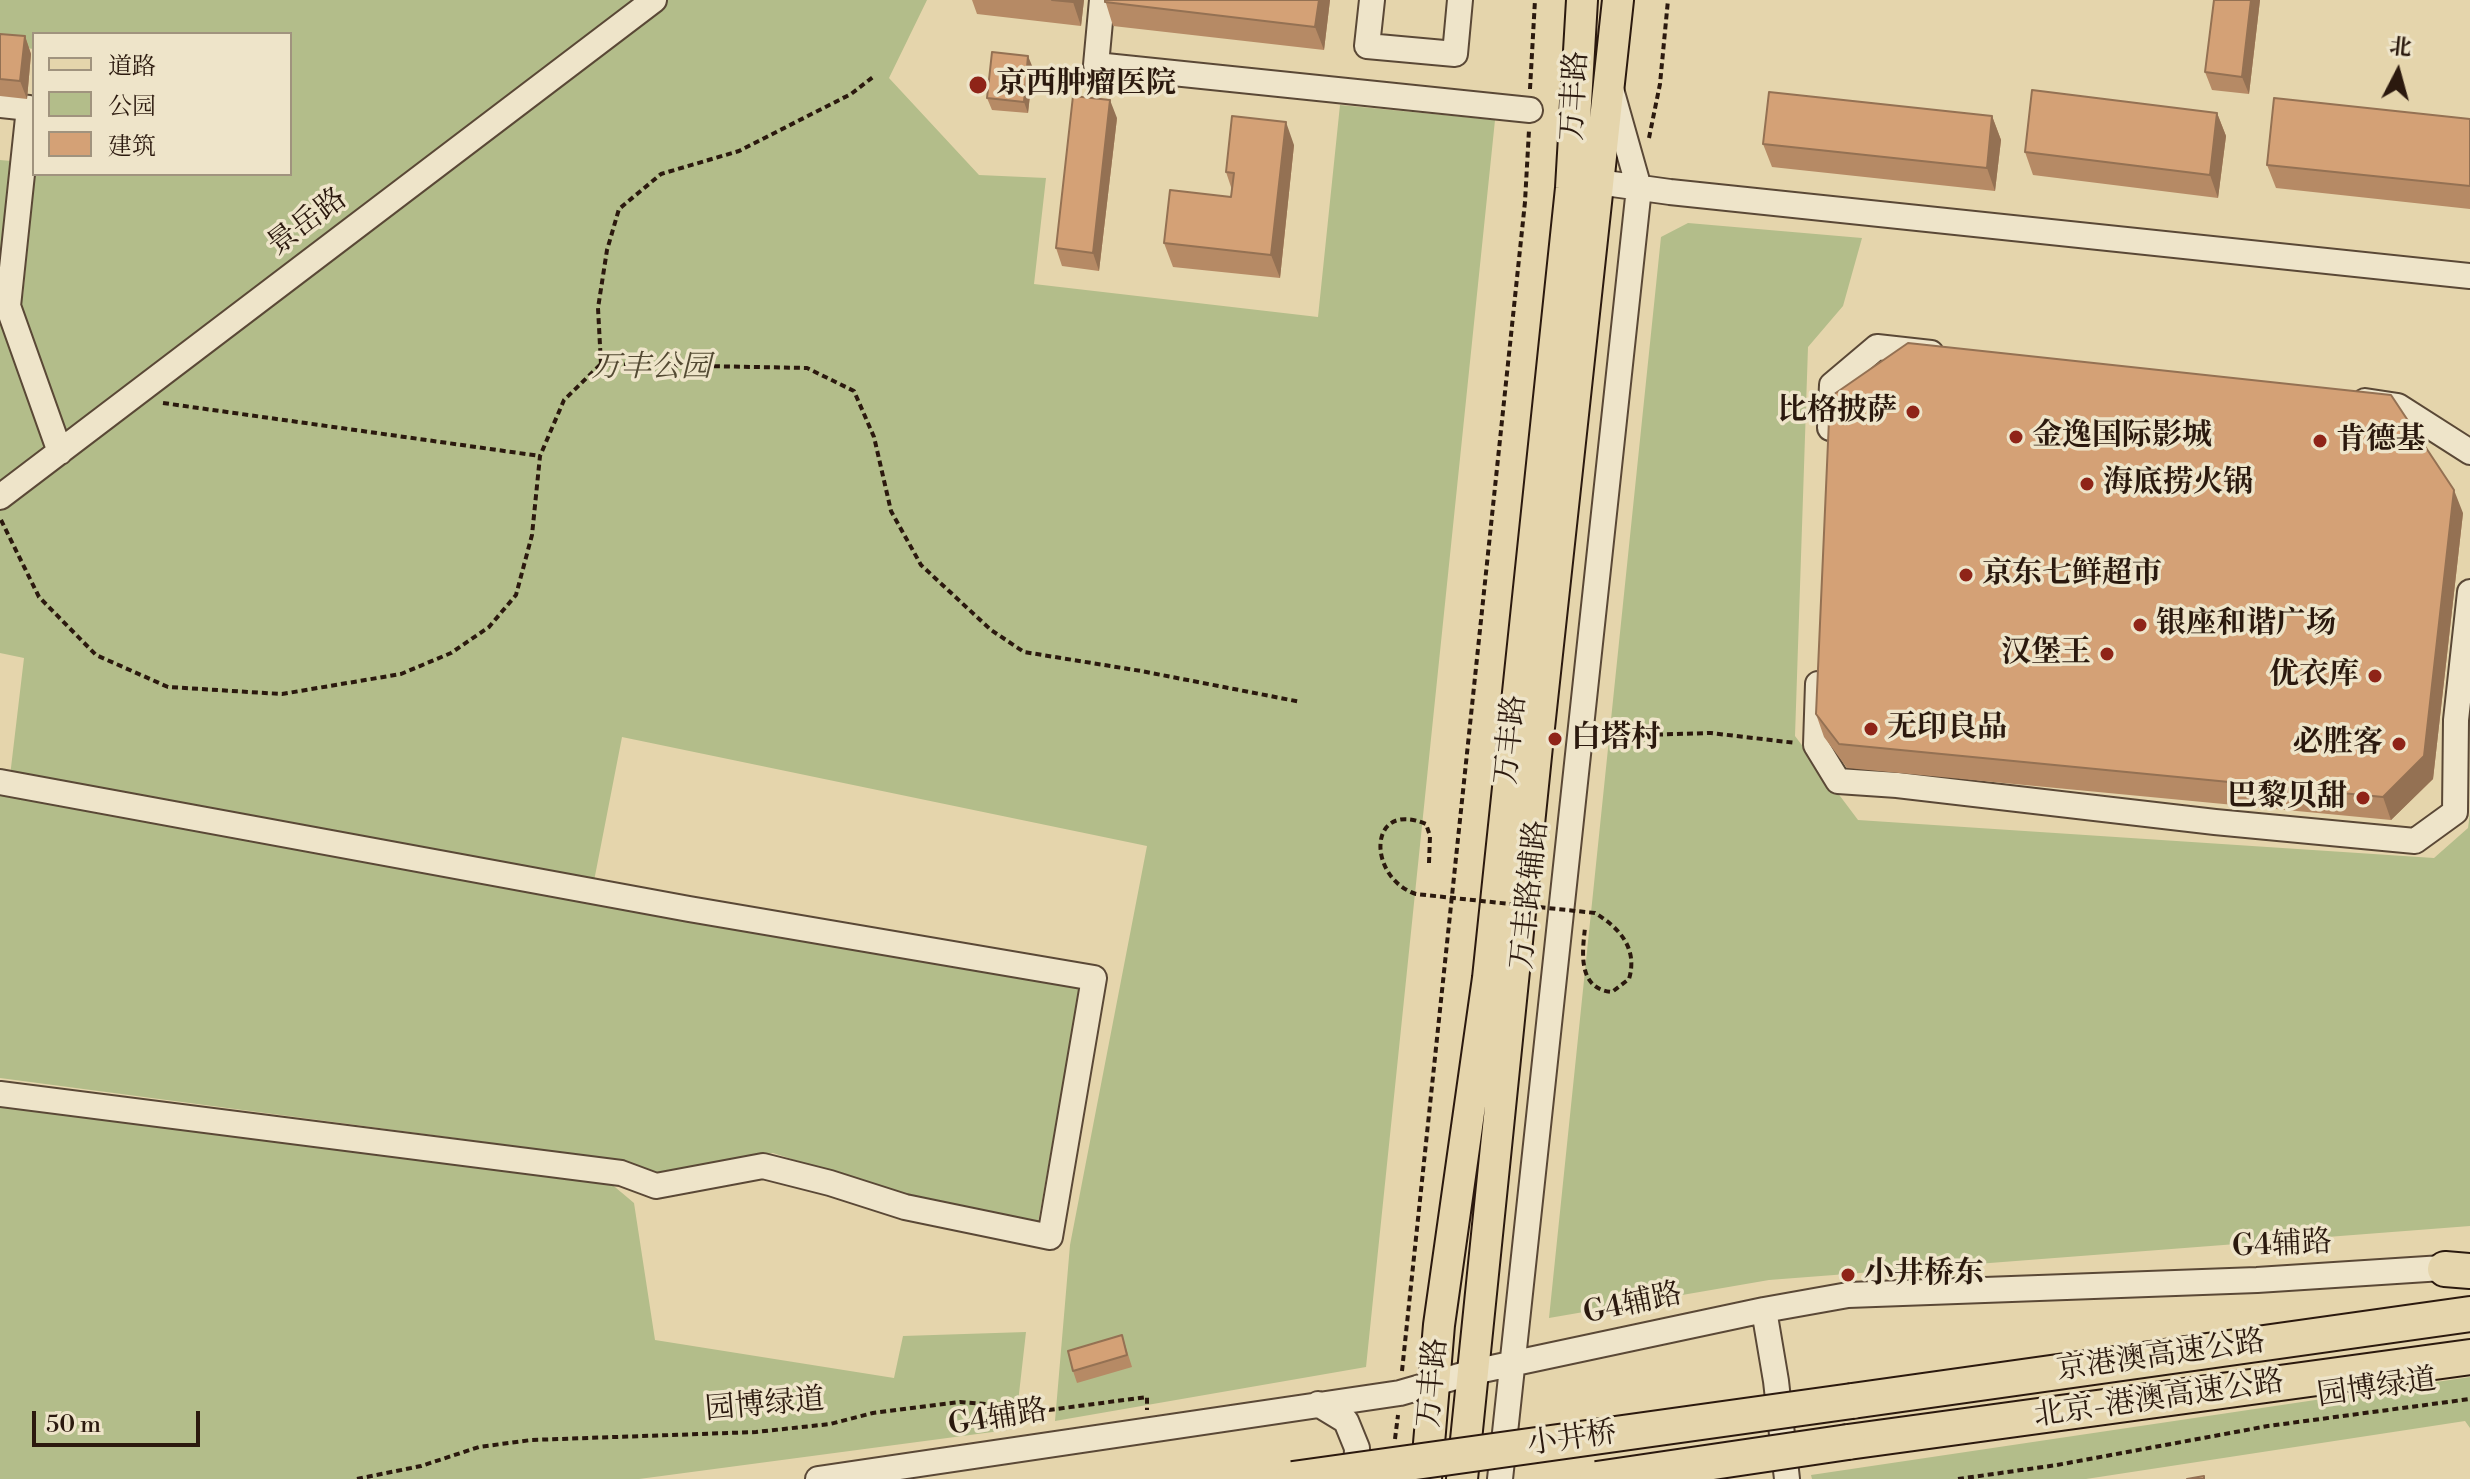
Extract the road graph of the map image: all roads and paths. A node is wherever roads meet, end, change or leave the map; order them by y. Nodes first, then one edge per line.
1 (654, 0) edge
2 (1102, 0) edge
3 (1372, 0) edge
4 (1460, 0) edge
5 (1535, 0) edge
6 (1582, 0) edge
7 (1618, 0) edge
8 (1668, 0) edge
9 (873, 77) dead end
10 (1609, 82) junction
11 (0, 105) edge
12 (1530, 110) junction
13 (1648, 143) dead end
14 (1598, 182) junction
15 (1639, 188) junction
16 (2470, 276) edge
17 (1957, 356) edge
18 (601, 364) junction
19 (2339, 397) edge
20 (131, 398) junction
21 (1829, 447) edge
22 (60, 452) junction
23 (2470, 452) edge
24 (540, 456) junction
25 (0, 497) edge
26 (0, 518) edge
27 (2470, 592) edge
28 (1819, 667) edge
29 (1301, 702) dead end
30 (2463, 721) edge
31 (1607, 736) dead end
32 (1816, 745) junction
33 (0, 782) edge
34 (1429, 863) dead end
35 (1585, 928) dead end
36 (0, 1094) edge
37 (2462, 1268) edge
38 (1764, 1310) junction
39 (2470, 1314) edge
40 (2470, 1357) edge
41 (1511, 1364) junction
42 (1473, 1372) junction
43 (1433, 1383) junction
44 (1400, 1393) junction
45 (2470, 1399) edge
46 (1852, 1401) joint
47 (1318, 1404) junction
48 (1146, 1429) junction
49 (1848, 1442) joint
50 (1394, 1450) dead end
51 (357, 1479) edge
52 (818, 1479) edge
53 (1293, 1479) edge
54 (1356, 1479) edge
55 (1426, 1479) edge
56 (1462, 1479) edge
57 (1500, 1479) edge
58 (1597, 1479) edge
59 (1787, 1479) edge
60 (1958, 1479) edge

1 - 20 street, 景岳路
2 - 12 street
3 - 4 street
5 - 12 path, 万丰路
6 - 43 main road, 万丰路
7 - 10 main road, 万丰路
8 - 13 path
9 - 18 path
10 - 14 main road, 万丰路
10 - 15 street, 万丰路辅路
11 - 22 street
12 - 44 path, 万丰路
14 - 15 street
14 - 42 main road, 万丰路
15 - 16 street
15 - 41 street, 万丰路辅路
17 - 21 street
18 - 24 path
18 - 29 path
19 - 23 street
20 - 22 street, 景岳路
20 - 24 path
22 - 25 street, 景岳路
24 - 26 path
27 - 30 street
28 - 32 street
30 - 32 street
31 - 32 path
33 - 36 street
34 - 35 path, bridge
37 - 38 street, G4辅路
38 - 41 street, G4辅路
38 - 59 street
39 - 46 highway, 京港澳高速公路
40 - 49 highway, 北京-港澳高速公路
41 - 42 street, G4辅路
41 - 57 street, 万丰路辅路
42 - 43 street, G4辅路
42 - 56 main road, 万丰路
43 - 44 street, G4辅路
43 - 55 main road, 万丰路
44 - 47 street, G4辅路
44 - 50 path, 万丰路
45 - 60 path, 园博绿道
46 - 53 highway, 小井桥, bridge
47 - 48 street, G4辅路
47 - 54 street
48 - 51 path, 园博绿道
48 - 52 street, G4辅路
49 - 58 highway, 小井桥, bridge

